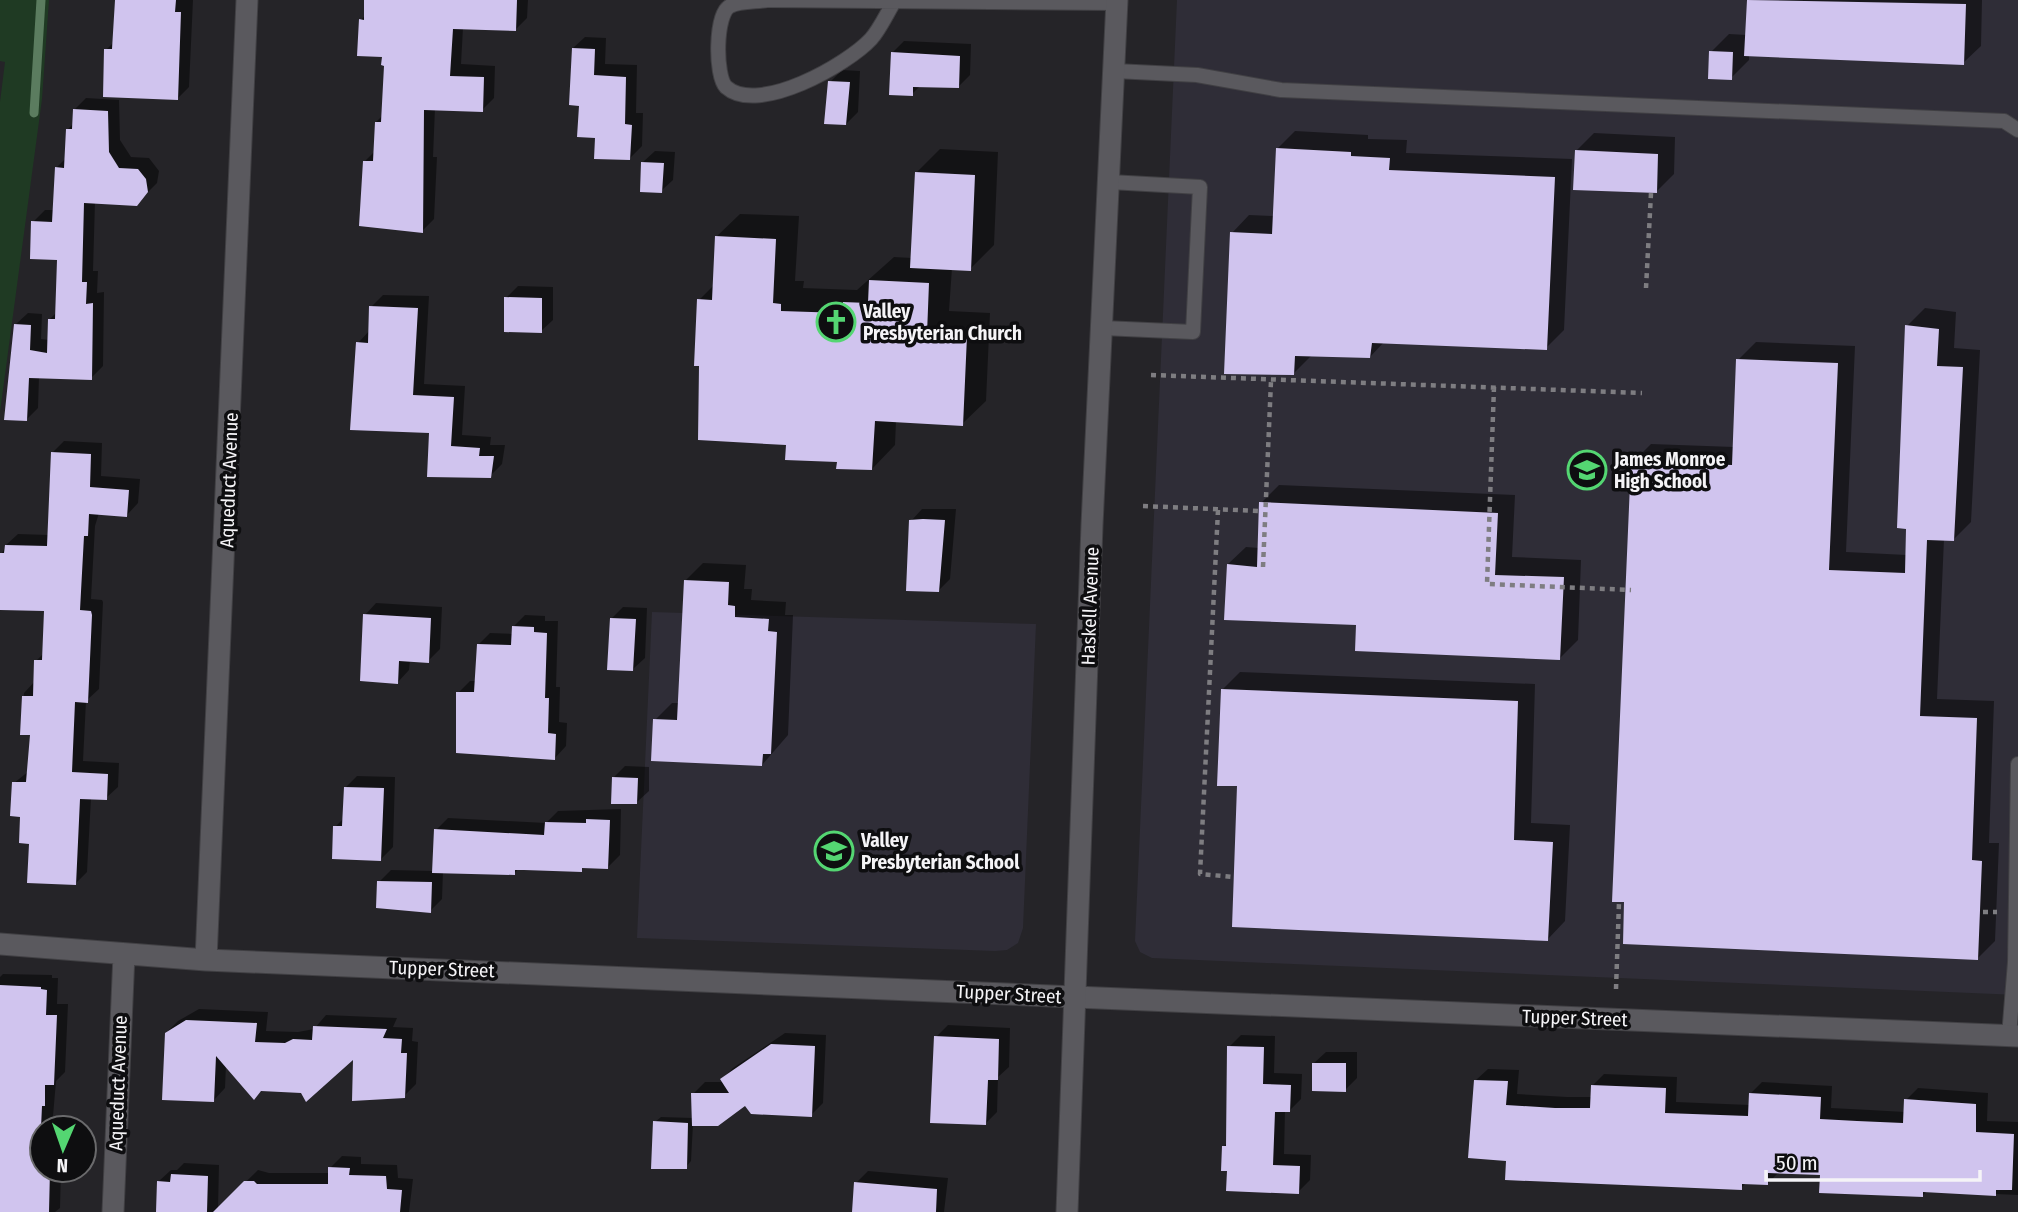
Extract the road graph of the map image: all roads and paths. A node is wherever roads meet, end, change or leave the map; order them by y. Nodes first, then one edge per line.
1 (247, 0) edge
2 (894, 2) junction
3 (1117, 2) edge
4 (1115, 71) junction
5 (2018, 130) edge
6 (1110, 182) junction
7 (1651, 193) dead end
8 (1646, 288) dead end
9 (1103, 328) junction
10 (1151, 375) dead end
11 (1271, 381) junction
12 (1494, 387) junction
13 (1642, 393) dead end
14 (1143, 506) dead end
15 (1218, 510) junction
16 (1259, 511) dead end
17 (1263, 567) dead end
18 (1631, 590) dead end
19 (2018, 764) edge
20 (1234, 877) dead end
21 (1619, 902) dead end
22 (0, 944) edge
23 (124, 954) junction
24 (206, 960) junction
25 (1616, 989) dead end
26 (1075, 997) junction
27 (2014, 1036) edge
28 (113, 1212) edge
29 (1067, 1212) edge

1 - 24 street, Aqueduct Avenue
2 - 2 lane
2 - 3 lane
3 - 4 street, Haskell Avenue
4 - 5 lane
4 - 6 street, Haskell Avenue
6 - 9 street, Haskell Avenue
6 - 9 lane
7 - 8 path
9 - 26 street, Haskell Avenue
10 - 11 path
11 - 12 path
11 - 17 path
12 - 13 path
12 - 18 path
14 - 15 path
15 - 16 path
15 - 20 path
19 - 27 lane
21 - 25 path
22 - 23 street, Tupper Street
23 - 24 street, Tupper Street
23 - 28 street, Aqueduct Avenue
24 - 26 street, Tupper Street
26 - 27 street, Tupper Street
26 - 29 street, Haskell Avenue

